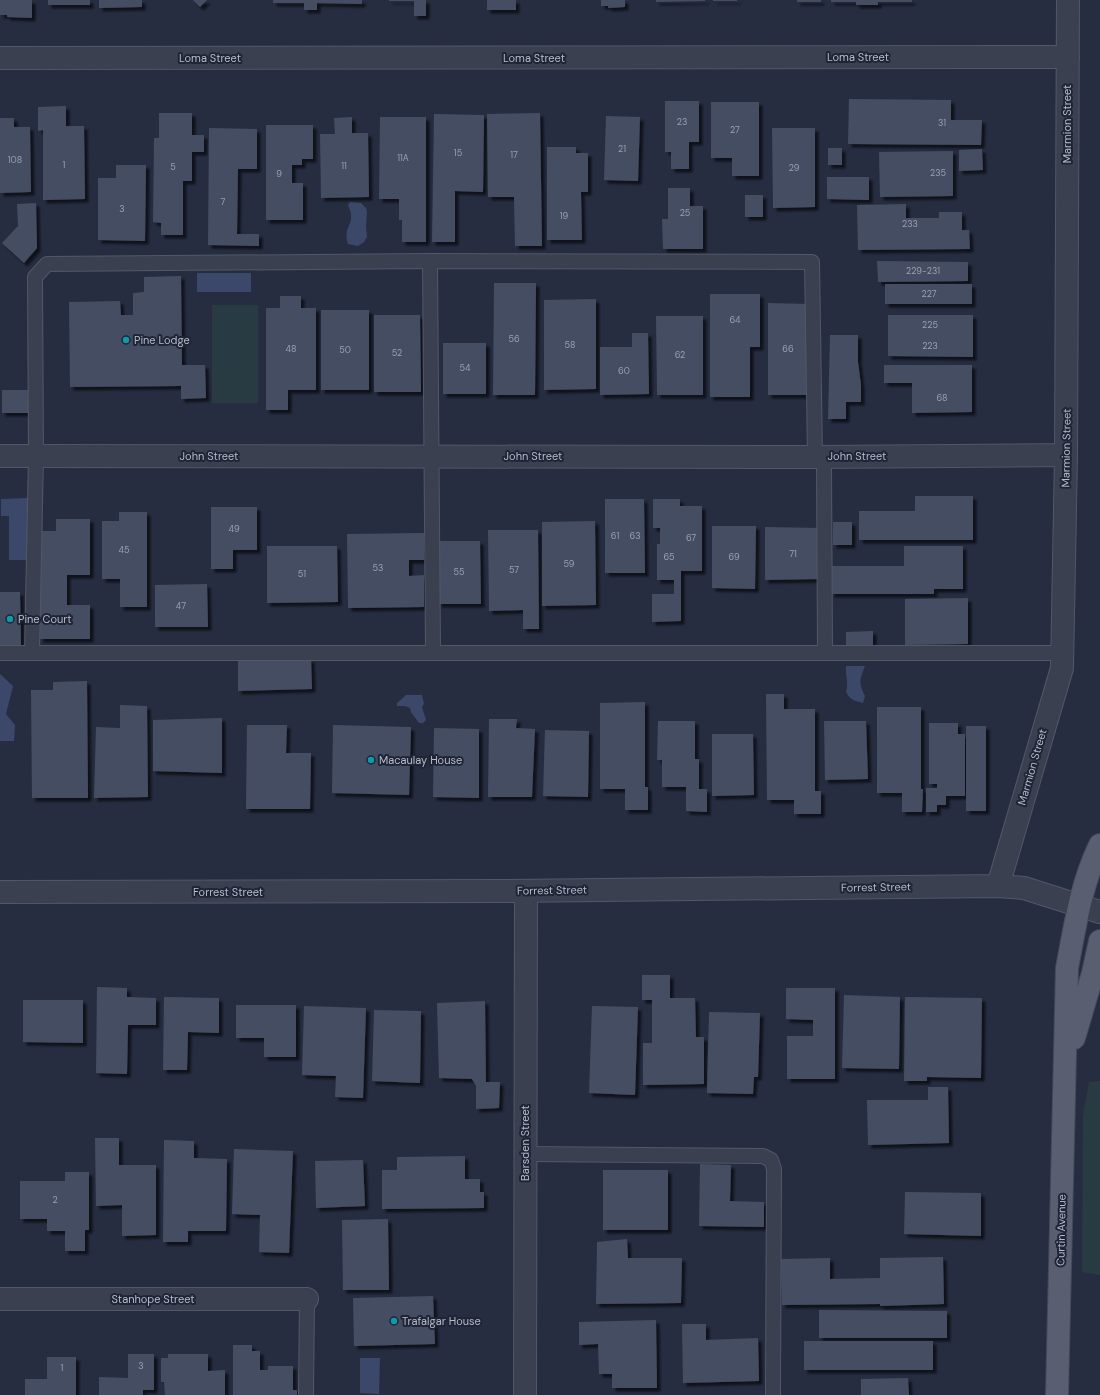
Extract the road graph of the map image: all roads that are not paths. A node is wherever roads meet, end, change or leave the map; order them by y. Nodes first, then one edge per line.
1 (1068, 0) edge
2 (1068, 57) junction
3 (0, 58) edge
4 (430, 261) junction
5 (1066, 455) junction
6 (0, 456) edge
7 (36, 456) junction
8 (431, 456) junction
9 (815, 457) junction
10 (0, 653) edge
11 (32, 653) junction
12 (433, 653) junction
13 (825, 653) junction
14 (1062, 653) junction
15 (1100, 845) edge
16 (998, 886) junction
17 (526, 891) junction
18 (0, 892) edge
19 (1078, 905) junction
20 (1100, 912) edge
21 (1100, 941) edge
22 (1065, 1066) junction
23 (525, 1154) junction
24 (0, 1298) edge
25 (307, 1299) joint
26 (306, 1395) edge
27 (525, 1395) edge
28 (773, 1395) edge
29 (1058, 1395) edge

1 - 2 street, Marmion Street
2 - 3 street, Loma Street
2 - 5 street, Marmion Street
4 - 7 lane
4 - 8 lane
4 - 9 lane
5 - 9 street, John Street
5 - 14 street, Marmion Street
6 - 7 street, John Street
7 - 8 street, John Street
7 - 11 lane
8 - 9 street, John Street
8 - 12 lane
9 - 13 lane
10 - 11 lane
11 - 12 lane
12 - 13 lane
13 - 14 lane
14 - 16 street, Marmion Street
15 - 19 main road, Curtin Avenue
16 - 17 street, Forrest Street
16 - 19 street, Forrest Street
17 - 18 street, Forrest Street
17 - 23 street, Barsden Street
19 - 20 street, Forrest Street
19 - 22 main road, Curtin Avenue
21 - 22 main road, Curtin Avenue
22 - 29 main road, Curtin Avenue
23 - 27 street, Barsden Street
23 - 28 lane
24 - 25 street, Stanhope Street
25 - 26 lane

